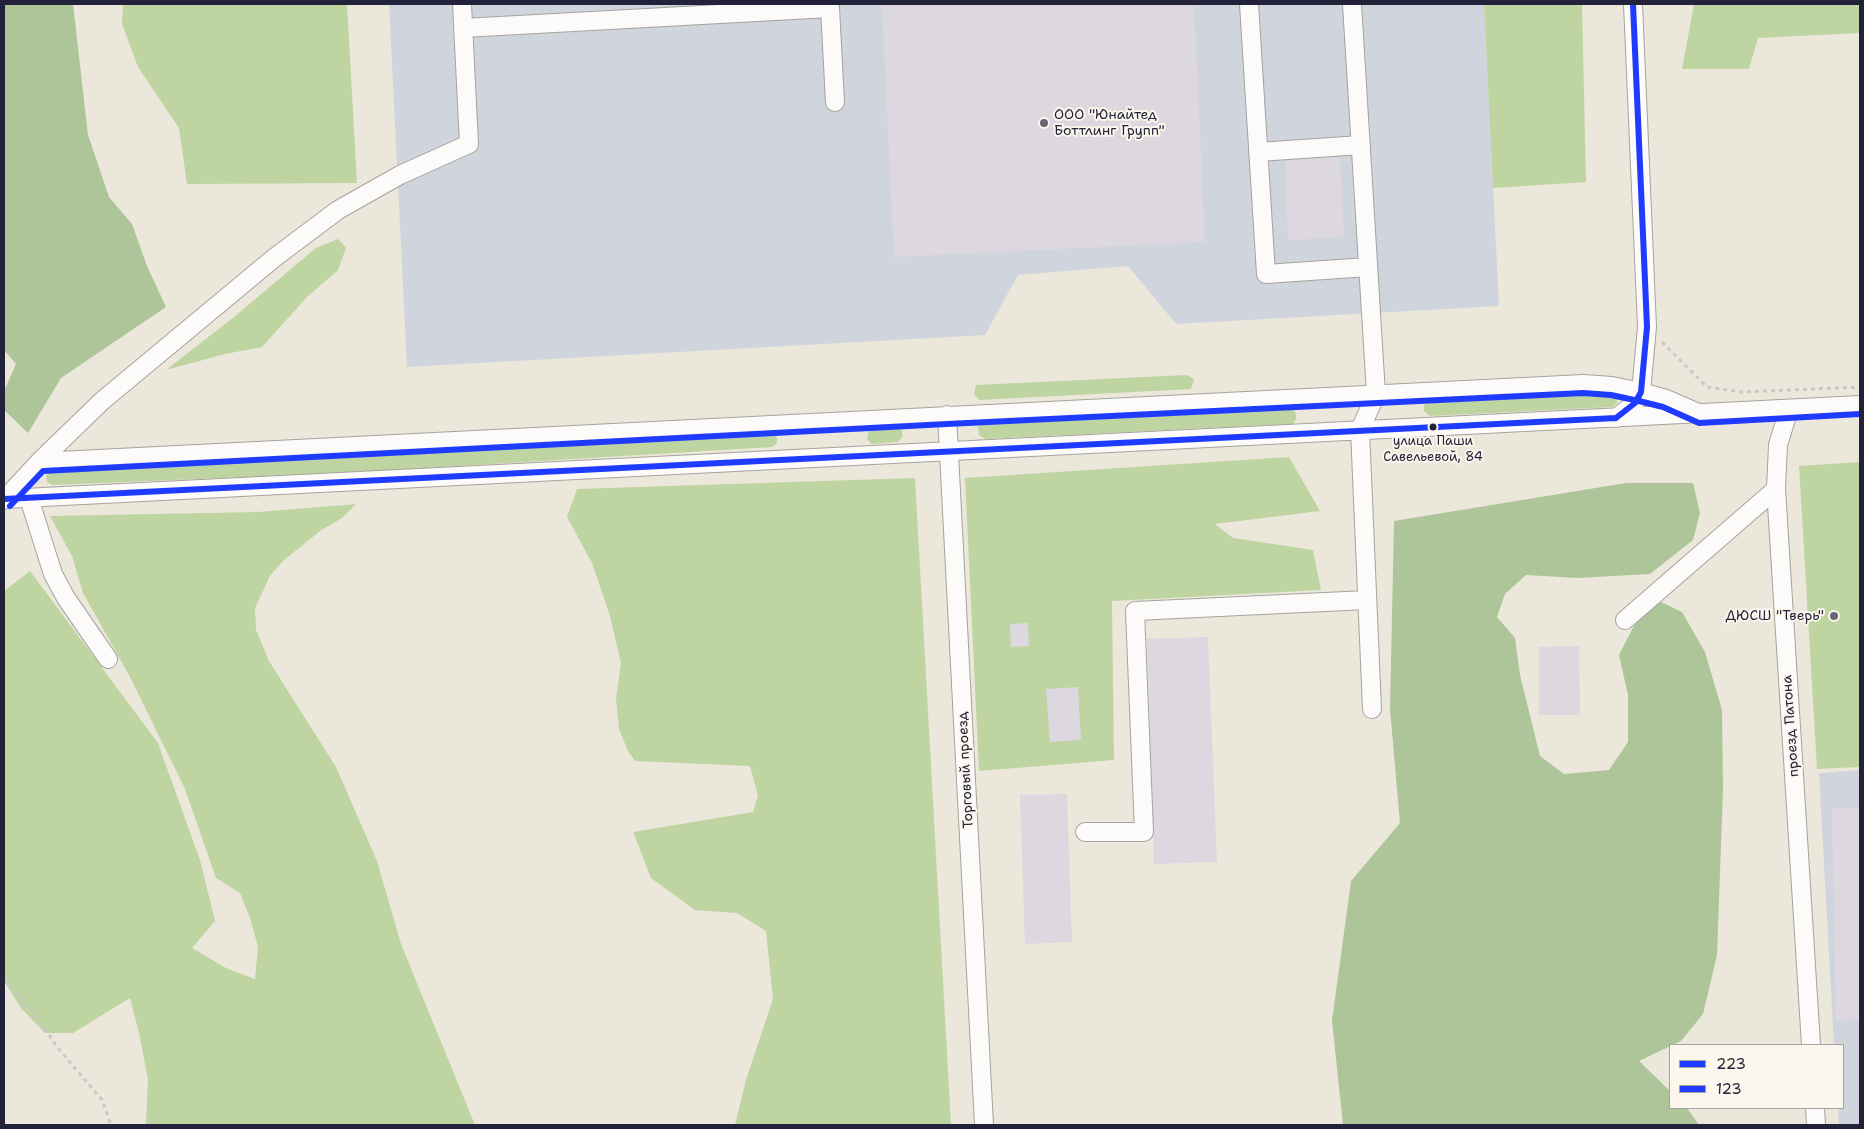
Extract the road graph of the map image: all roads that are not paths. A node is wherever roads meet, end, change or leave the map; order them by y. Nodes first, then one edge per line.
1 (462, 4) edge
2 (1249, 4) edge
3 (1352, 4) edge
4 (1633, 4) edge
5 (463, 28) junction
6 (835, 102) dead end
7 (1361, 145) junction
8 (1258, 152) junction
9 (1368, 268) junction
10 (1641, 392) junction
11 (1376, 394) junction
12 (1860, 405) edge
13 (1789, 409) junction
14 (1699, 414) junction
15 (947, 415) junction
16 (1659, 416) junction
17 (1616, 418) junction
18 (1360, 430) junction
19 (949, 451) junction
20 (39, 462) junction
21 (1776, 488) junction
22 (17, 490) edge
23 (4, 500) edge
24 (1367, 600) junction
25 (1625, 620) dead end
26 (108, 659) dead end
27 (1372, 710) dead end
28 (1085, 832) dead end
29 (1811, 1044) edge
30 (1815, 1109) edge
31 (984, 1125) edge
32 (1816, 1125) edge

1 - 5 street
2 - 8 street
3 - 7 street
4 - 10 street
5 - 6 street
5 - 20 street
7 - 8 street
7 - 9 street
8 - 9 street
9 - 11 street
10 - 11 street
10 - 14 street
10 - 16 street
10 - 17 street
11 - 15 street
11 - 18 street
12 - 13 street
13 - 14 street
13 - 21 street, проезд Патона
14 - 16 street
15 - 19 street, Торговый проезд
15 - 20 street
16 - 17 street
17 - 18 street
18 - 19 street
18 - 24 street
19 - 22 street
19 - 31 street, Торговый проезд
20 - 22 street
21 - 25 street
21 - 29 street, проезд Патона
22 - 23 street
22 - 26 street
24 - 27 street
24 - 28 street
30 - 32 street

